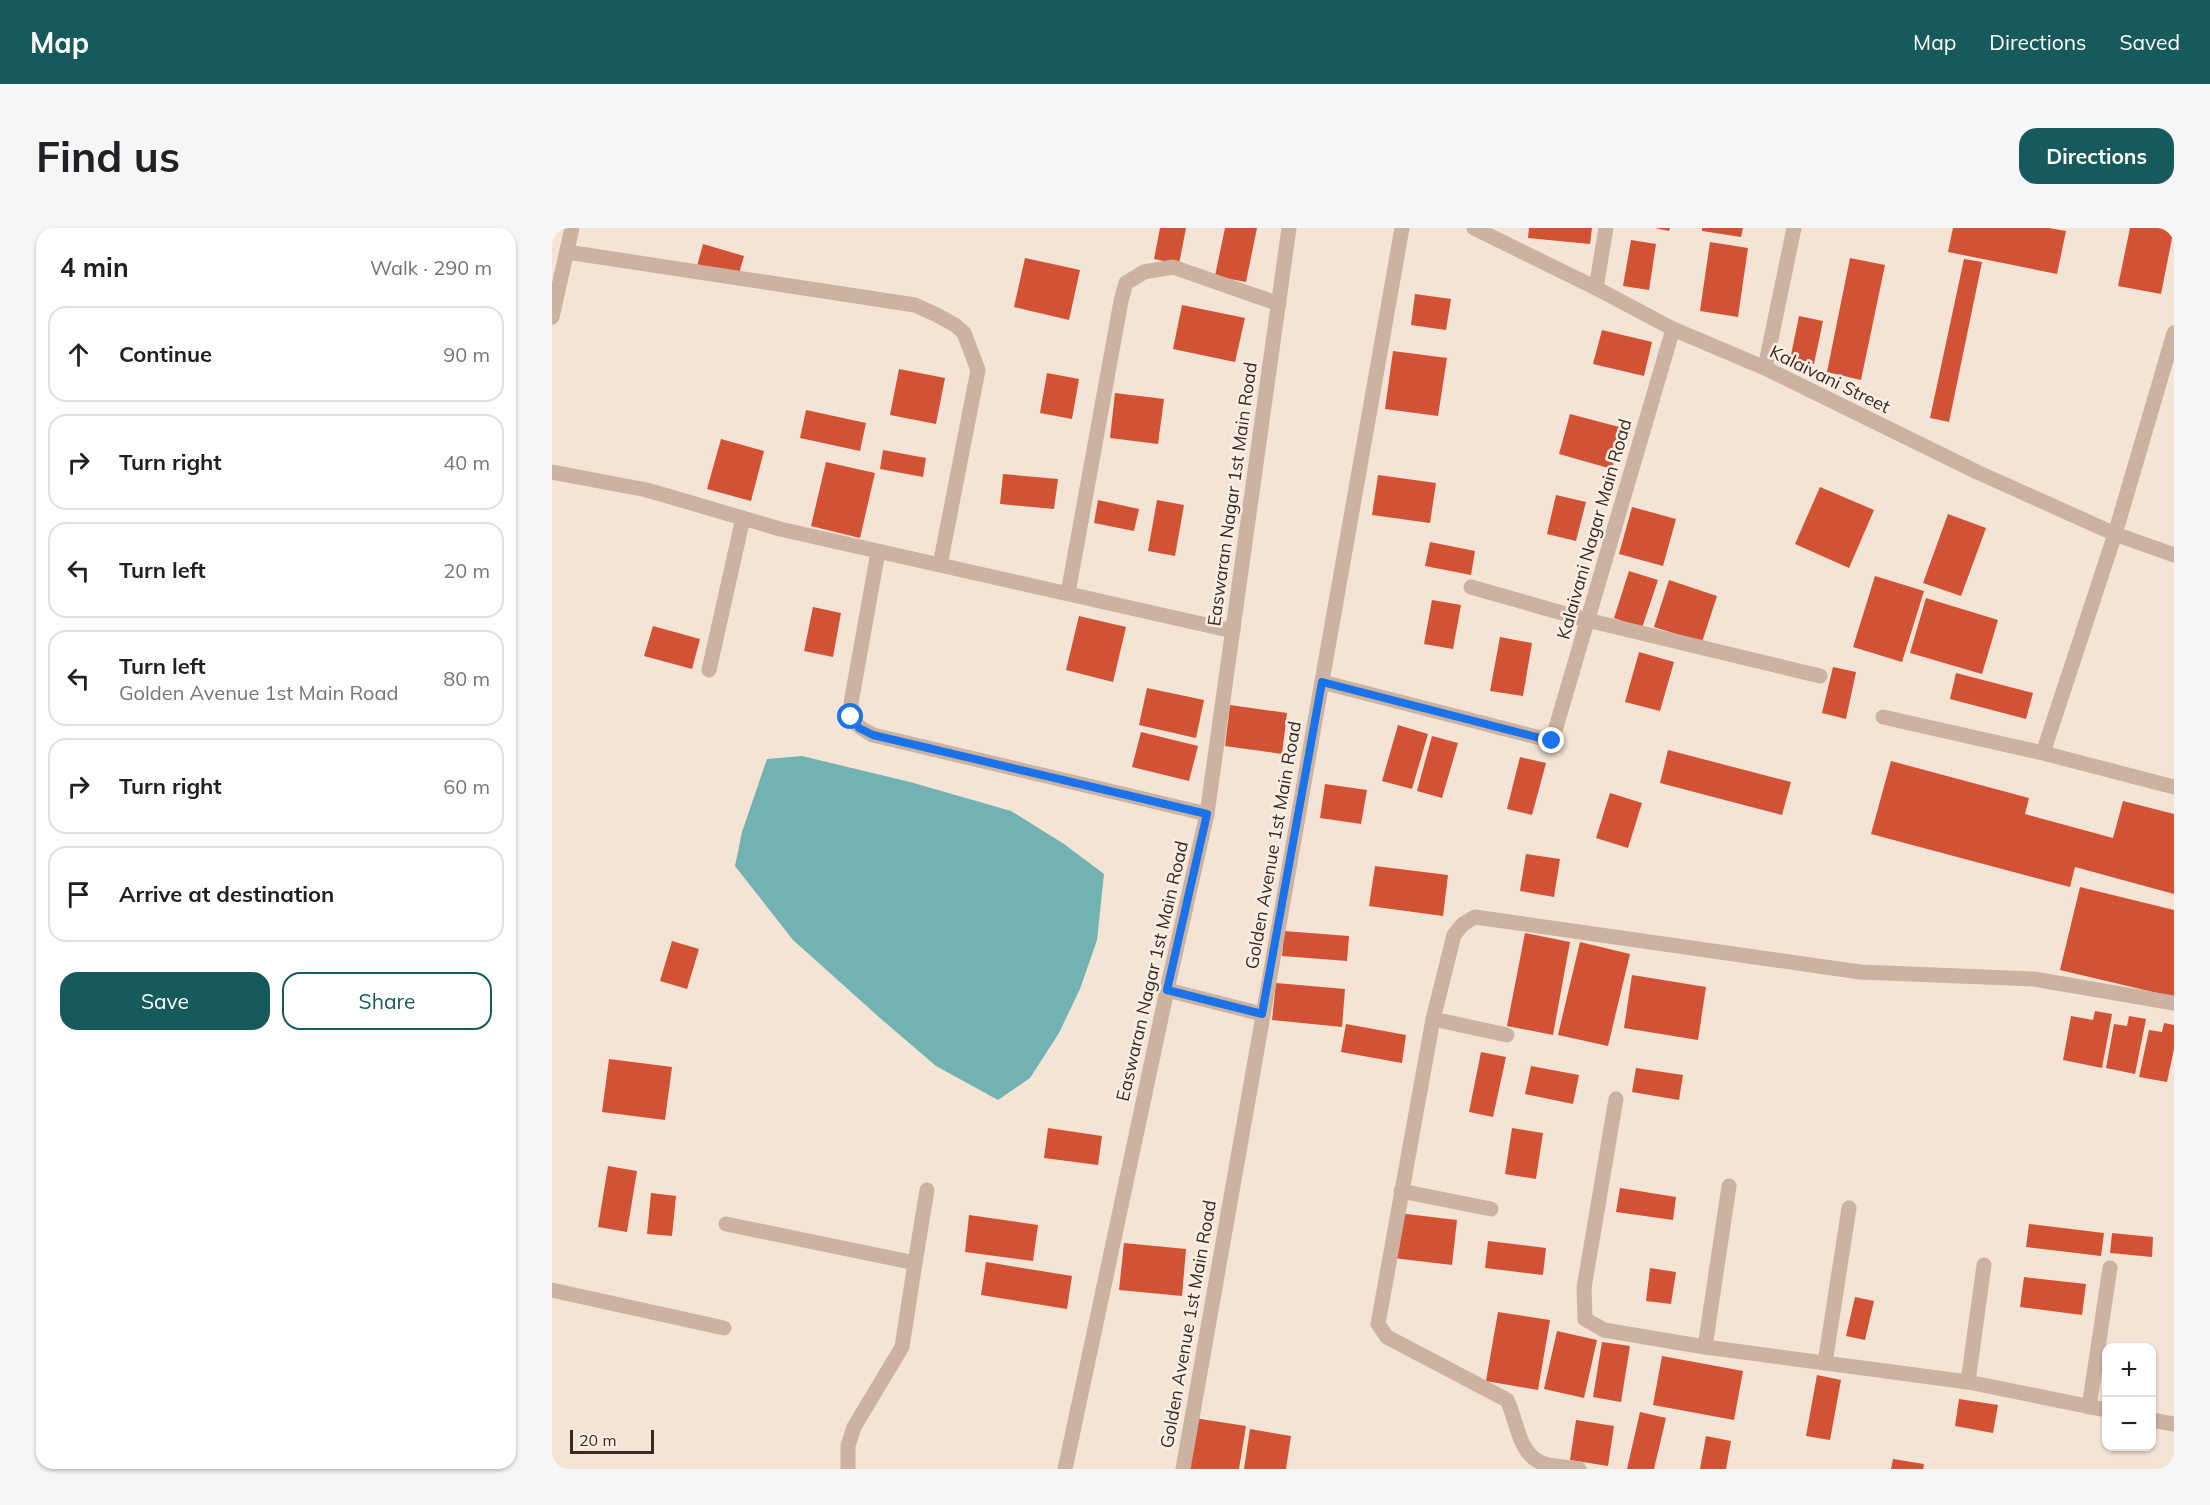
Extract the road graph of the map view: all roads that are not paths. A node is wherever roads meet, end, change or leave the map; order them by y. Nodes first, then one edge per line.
1 (572, 228) edge
2 (1289, 228) edge
3 (1402, 228) edge
4 (1474, 228) edge
5 (1606, 228) edge
6 (1794, 228) edge
7 (567, 252) junction
8 (1596, 288) junction
9 (1279, 304) junction
10 (552, 317) edge
11 (1673, 329) junction
12 (2174, 333) edge
13 (1765, 368) junction
14 (552, 472) edge
15 (743, 518) junction
16 (2115, 534) junction
17 (878, 552) junction
18 (2174, 555) edge
19 (940, 566) junction
20 (1471, 587) dead end
21 (1068, 593) junction
22 (1587, 620) junction
23 (1233, 632) junction
24 (710, 670) dead end
25 (1820, 676) dead end
26 (1322, 682) junction
27 (1883, 717) dead end
28 (2043, 753) junction
29 (2174, 787) edge
30 (1207, 814) junction
31 (1167, 990) junction
32 (2174, 1003) edge
33 (1262, 1014) junction
34 (1433, 1019) junction
35 (1507, 1035) dead end
36 (1616, 1099) dead end
37 (1729, 1186) dead end
38 (927, 1190) dead end
39 (1401, 1191) junction
40 (1849, 1208) dead end
41 (1491, 1209) dead end
42 (726, 1224) dead end
43 (915, 1263) junction
44 (1984, 1265) dead end
45 (2110, 1268) dead end
46 (552, 1290) edge
47 (724, 1328) dead end
48 (1705, 1347) junction
49 (1825, 1363) junction
50 (1968, 1382) junction
51 (2090, 1407) junction
52 (2102, 1409) edge
53 (2156, 1421) edge
54 (2174, 1424) edge
55 (848, 1469) edge
56 (1065, 1469) edge
57 (1183, 1469) edge
58 (1579, 1469) edge

1 - 7 street
2 - 9 street, Easwaran Nagar 1st Main Road
3 - 26 street, Golden Avenue 1st Main Road
4 - 8 street, Kalaivani Street
5 - 8 street
6 - 13 street
7 - 10 street
7 - 19 street
8 - 11 street, Kalaivani Street
9 - 21 street
9 - 23 street, Easwaran Nagar 1st Main Road
11 - 13 street, Kalaivani Street
11 - 22 street, Kalaivani Nagar Main Road
12 - 16 street
13 - 16 street, Kalaivani Street
14 - 15 street
15 - 17 street
15 - 24 street
16 - 18 street, Kalaivani Street
16 - 28 street
17 - 19 street
17 - 30 street
19 - 21 street
20 - 22 street
21 - 23 street
22 - 25 street
22 - 26 street, Kalaivani Nagar Main Road
23 - 30 street, Easwaran Nagar 1st Main Road
26 - 33 street, Golden Avenue 1st Main Road
27 - 28 street
28 - 29 street
30 - 31 street, Easwaran Nagar 1st Main Road
31 - 33 street
31 - 56 street, Easwaran Nagar 1st Main Road
32 - 34 street
33 - 57 street, Golden Avenue 1st Main Road
34 - 35 street
34 - 39 street
36 - 48 street
37 - 48 street
38 - 43 street
39 - 41 street
39 - 58 street
40 - 49 street
42 - 43 street
43 - 55 street
44 - 50 street
45 - 51 street
46 - 47 street
48 - 49 street
49 - 50 street
50 - 51 street
51 - 52 street
53 - 54 street

